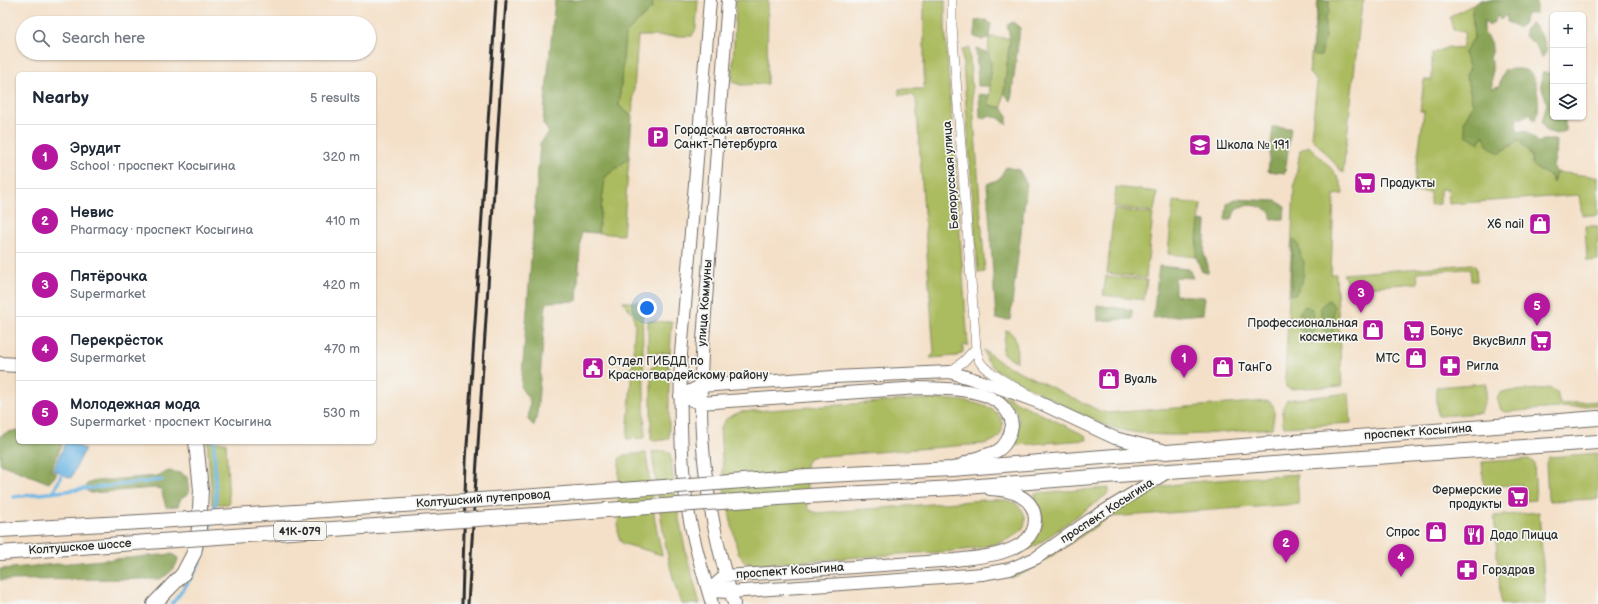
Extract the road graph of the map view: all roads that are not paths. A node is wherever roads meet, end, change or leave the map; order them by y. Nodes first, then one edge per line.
1 (710, 0) edge
2 (728, 0) edge
3 (952, 0) edge
4 (976, 348) junction
5 (0, 364) edge
6 (16, 365) edge
7 (950, 372) junction
8 (700, 386) junction
9 (680, 396) junction
10 (1038, 402) junction
11 (700, 403) junction
12 (1598, 418) edge
13 (1598, 442) edge
14 (196, 444) edge
15 (1167, 451) junction
16 (952, 469) junction
17 (1169, 471) junction
18 (807, 476) joint
19 (954, 488) junction
20 (808, 496) joint
21 (158, 521) joint
22 (0, 530) edge
23 (161, 541) joint
24 (0, 553) edge
25 (725, 576) junction
26 (708, 591) junction
27 (730, 592) junction
28 (154, 604) edge
29 (712, 604) edge
30 (734, 604) edge

1 - 9 main road, улица Коммуны
2 - 8 main road, улица Коммуны
3 - 4 street, Белорусская улица
4 - 7 street
4 - 10 street, Белорусская улица
5 - 6 main road
7 - 8 main road, проспект Косыгина
7 - 10 main road, проспект Косыгина
8 - 9 main road, проспект Косыгина
8 - 11 main road, улица Коммуны
9 - 11 main road, проспект Косыгина
9 - 26 main road, улица Коммуны
10 - 15 main road, проспект Косыгина
11 - 16 main road, проспект Косыгина
11 - 25 main road, улица Коммуны
12 - 15 main road, проспект Косыгина
13 - 17 main road, проспект Косыгина
14 - 28 main road
15 - 16 main road, проспект Косыгина
16 - 18 main road, проспект Косыгина
17 - 19 main road, проспект Косыгина
17 - 27 main road, проспект Косыгина
18 - 21 main road, Колтушский путепровод / 41К-079, bridge
19 - 20 main road, проспект Косыгина
19 - 25 main road, проспект Косыгина
20 - 23 main road, Колтушский путепровод / 41К-079, bridge
21 - 22 main road, Колтушское шоссе / 41К-079
23 - 24 main road, Колтушское шоссе / 41К-079
25 - 26 main road, проспект Косыгина
25 - 27 main road, улица Коммуны
26 - 27 main road, проспект Косыгина
26 - 29 main road, улица Коммуны
27 - 30 main road, улица Коммуны

